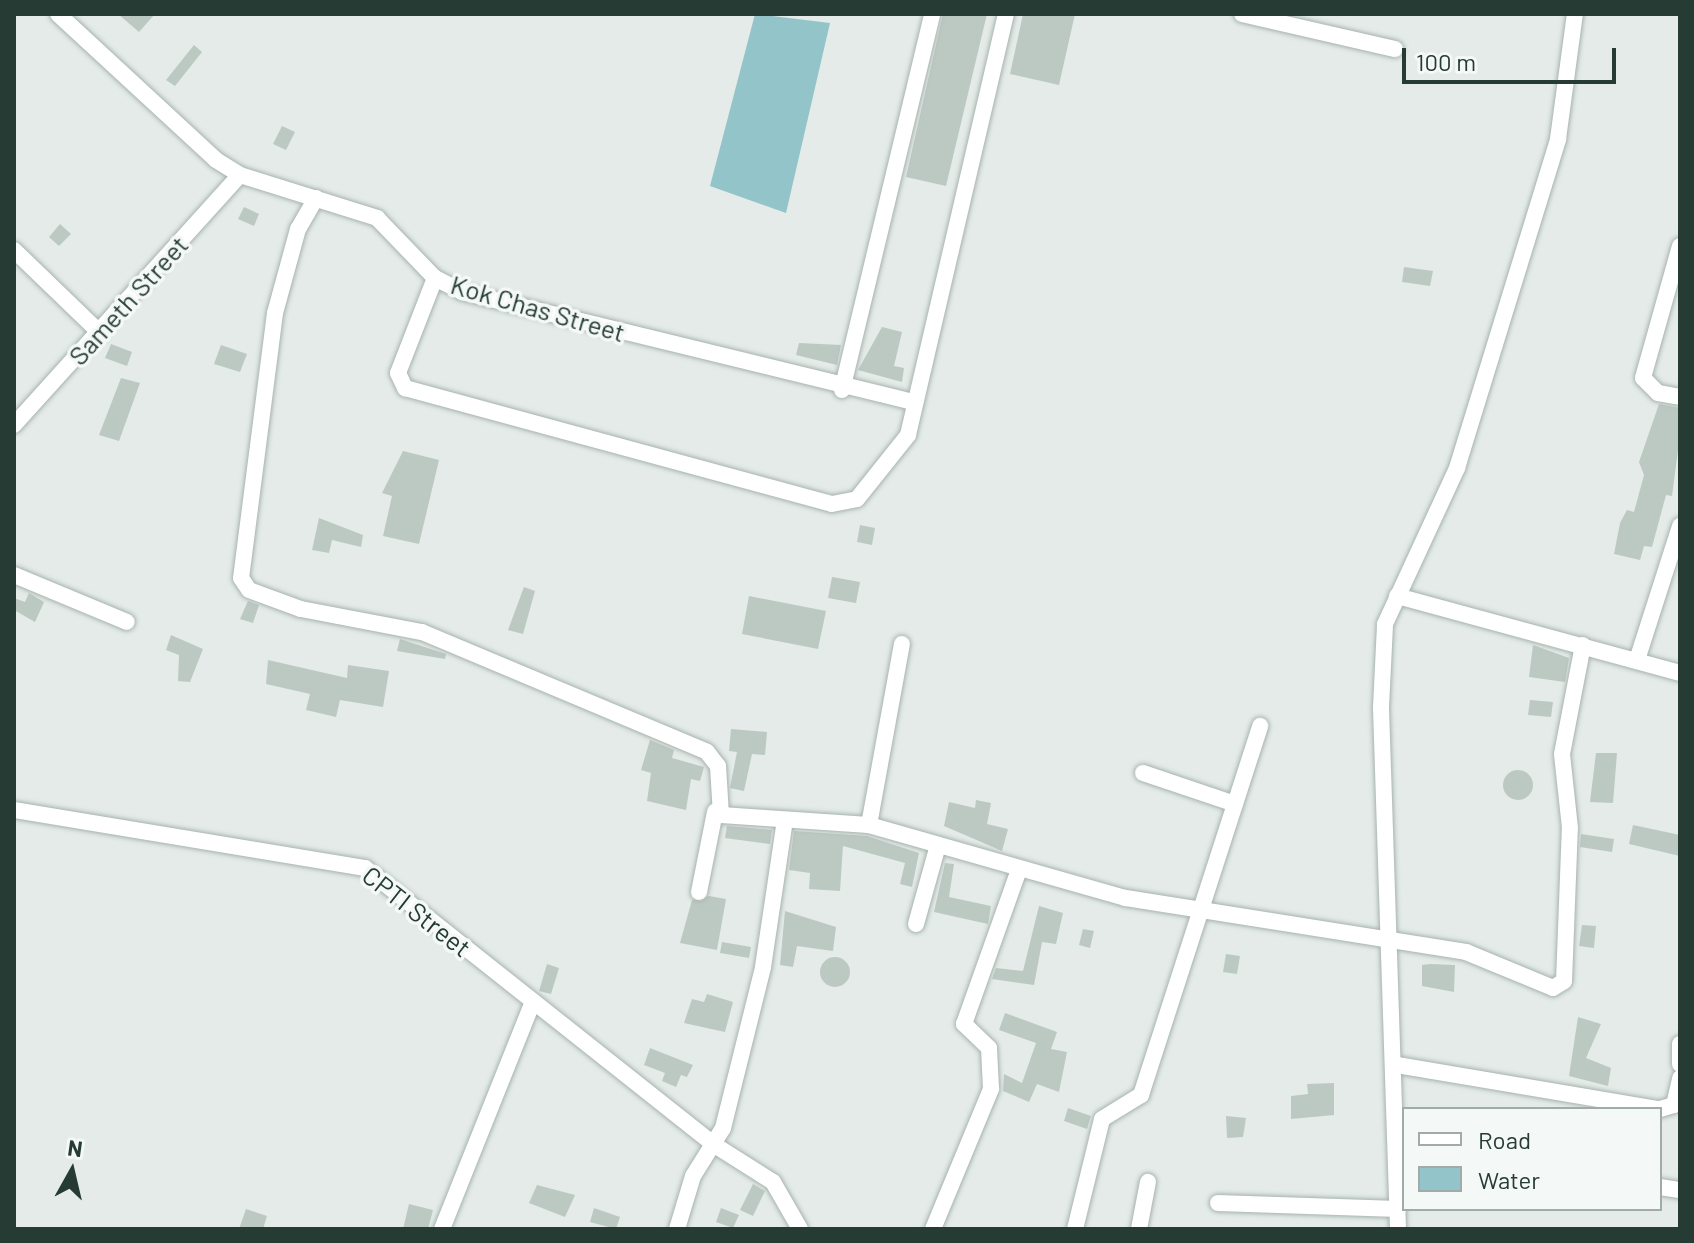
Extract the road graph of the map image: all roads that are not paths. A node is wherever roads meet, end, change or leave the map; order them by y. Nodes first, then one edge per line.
1 (58, 14) edge
2 (932, 14) edge
3 (1006, 14) edge
4 (1242, 14) edge
5 (1575, 14) edge
6 (1395, 49) dead end
7 (240, 175) junction
8 (316, 198) junction
9 (1680, 246) edge
10 (14, 250) edge
11 (435, 278) junction
12 (100, 333) junction
13 (842, 390) junction
14 (1680, 397) edge
15 (912, 402) junction
16 (14, 425) edge
17 (1680, 526) edge
18 (1676, 553) edge
19 (14, 575) edge
20 (1397, 596) junction
21 (127, 622) dead end
22 (902, 644) dead end
23 (1583, 645) junction
24 (1637, 660) junction
25 (1680, 673) edge
26 (1260, 726) dead end
27 (1143, 773) dead end
28 (1235, 804) junction
29 (14, 810) edge
30 (715, 812) junction
31 (785, 820) junction
32 (869, 825) junction
33 (938, 845) junction
34 (1018, 872) junction
35 (699, 892) dead end
36 (1201, 911) junction
37 (916, 924) dead end
38 (1393, 940) junction
39 (533, 1002) junction
40 (1680, 1044) edge
41 (1680, 1064) edge
42 (1397, 1065) junction
43 (1680, 1078) edge
44 (1605, 1106) edge
45 (1662, 1108) edge
46 (713, 1144) junction
47 (1148, 1182) dead end
48 (1218, 1203) dead end
49 (1398, 1209) junction
50 (442, 1229) edge
51 (677, 1229) edge
52 (800, 1229) edge
53 (933, 1229) edge
54 (1075, 1229) edge
55 (1139, 1229) edge
56 (1398, 1229) edge

1 - 7 street, Kok Chas Street
2 - 13 street
3 - 15 street
4 - 6 street
5 - 20 street
7 - 8 street, Kok Chas Street
7 - 12 street, Sameth Street
8 - 11 street, Kok Chas Street
8 - 30 street
9 - 14 street
10 - 12 street
11 - 13 street, Kok Chas Street
11 - 15 street
12 - 16 street, Sameth Street
13 - 15 street, Kok Chas Street
17 - 18 street
18 - 24 street
19 - 21 street
20 - 23 street
20 - 38 street
22 - 32 street
23 - 24 street
23 - 38 street
24 - 25 street
26 - 28 street
27 - 28 street
28 - 36 street
29 - 39 street, CPTI Street
30 - 31 street
30 - 35 street
31 - 32 street
31 - 46 street
32 - 33 street
33 - 34 street
33 - 37 street
34 - 36 street
34 - 53 street
36 - 38 street
36 - 54 street
38 - 42 street
39 - 46 street, CPTI Street
39 - 50 street
40 - 41 street
42 - 44 street
42 - 49 street
43 - 45 street
46 - 51 street
46 - 52 street, CPTI Street
47 - 55 street
48 - 49 street
49 - 56 street

